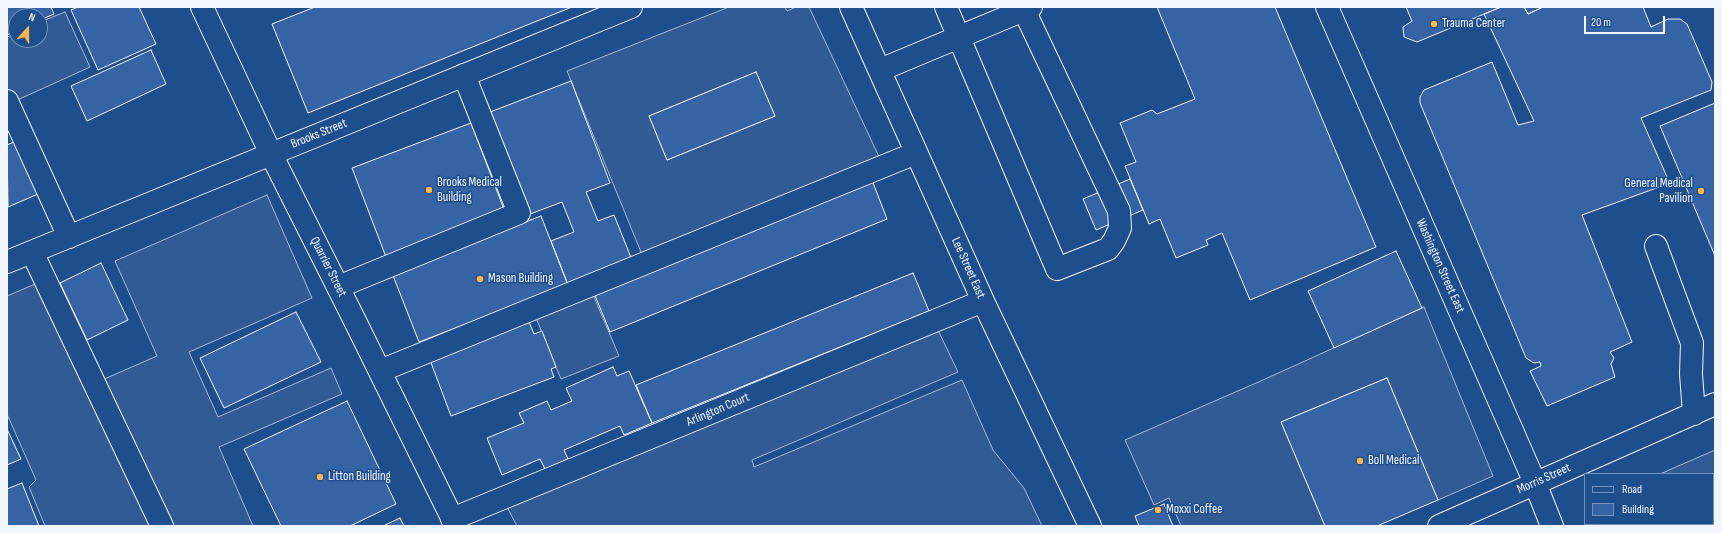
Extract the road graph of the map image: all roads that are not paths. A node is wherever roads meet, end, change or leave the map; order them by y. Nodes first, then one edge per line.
1 (202, 7) edge
2 (631, 7) edge
3 (851, 7) edge
4 (946, 7) edge
5 (1327, 7) edge
6 (1028, 8) edge
7 (610, 11) edge
8 (959, 38) junction
9 (880, 70) junction
10 (464, 75) junction
11 (8, 107) edge
12 (916, 153) junction
13 (271, 154) junction
14 (69, 237) junction
15 (1656, 246) dead end
16 (32, 252) junction
17 (7, 262) edge
18 (338, 286) junction
19 (983, 301) junction
20 (380, 371) junction
21 (1715, 404) edge
22 (1694, 414) junction
23 (1535, 483) junction
24 (454, 522) edge
25 (162, 526) edge
26 (1090, 526) edge
27 (1439, 526) edge
28 (1552, 526) edge

1 - 13 main road, Quarrier Street
2 - 7 main road, Brooks Street
3 - 9 main road, Lee Street East
4 - 8 main road
5 - 23 main road, Washington Street East
6 - 8 main road
6 - 8 main road
7 - 10 main road, Brooks Street
8 - 9 main road
9 - 12 main road, Lee Street East
10 - 13 main road, Brooks Street
10 - 18 main road
11 - 14 main road
12 - 19 main road, Lee Street East
12 - 20 main road
13 - 14 main road, Brooks Street
13 - 18 main road, Quarrier Street
14 - 16 main road, Brooks Street
15 - 22 main road
16 - 17 main road, Brooks Street
16 - 25 main road
18 - 20 main road, Quarrier Street
19 - 24 main road, Arlington Court
19 - 26 main road, Lee Street East
20 - 24 main road, Quarrier Street
21 - 22 main road, Morris Street
22 - 23 main road, Morris Street
23 - 27 main road, Morris Street
23 - 28 main road, Washington Street East

